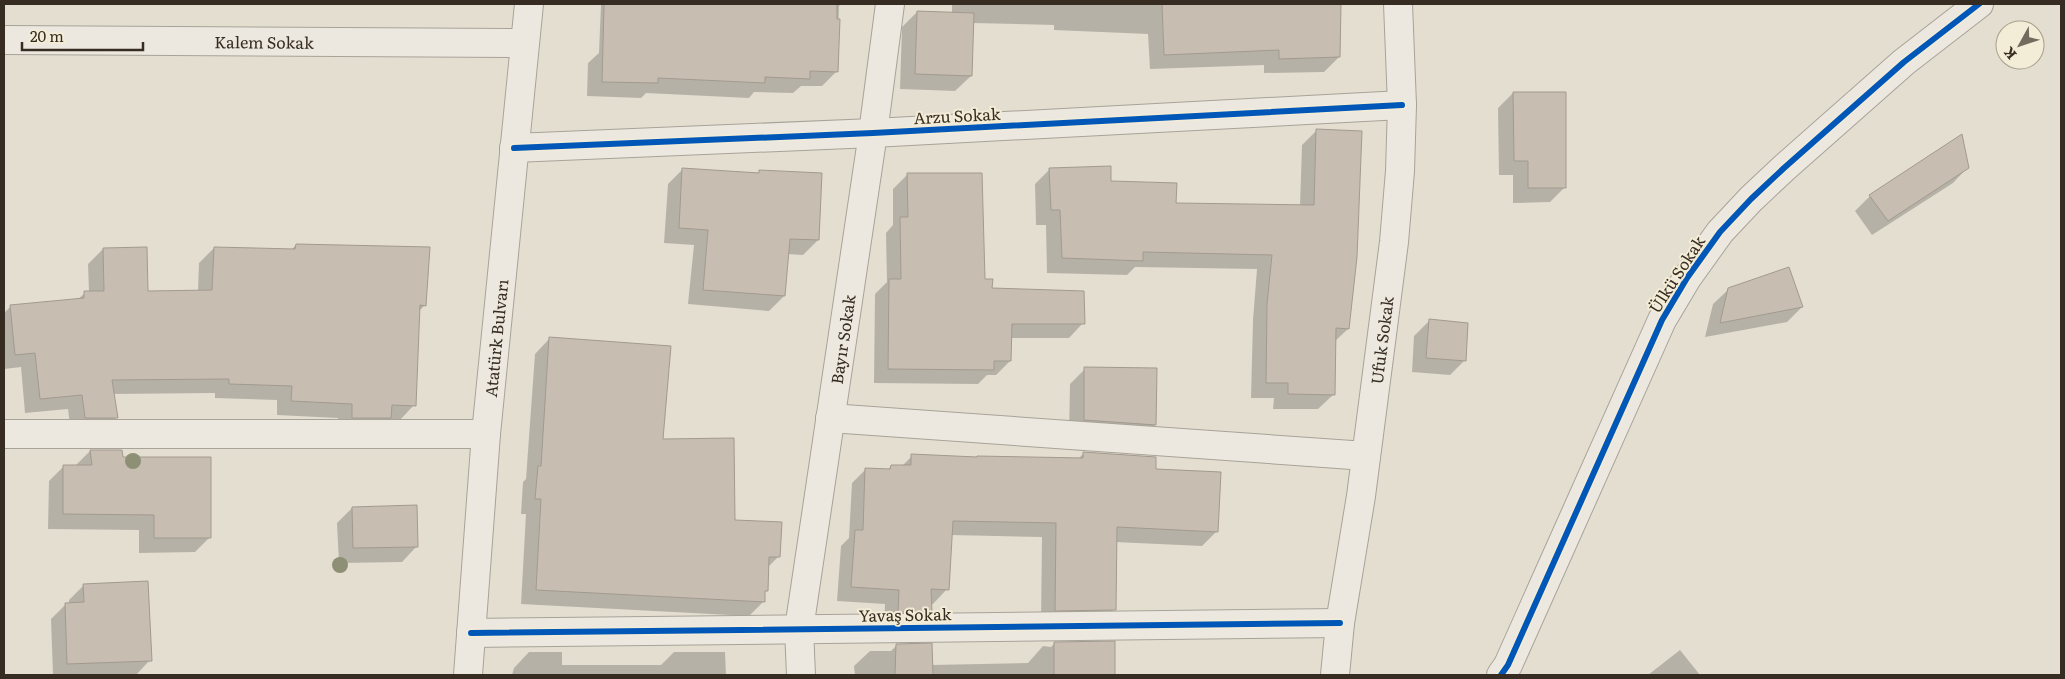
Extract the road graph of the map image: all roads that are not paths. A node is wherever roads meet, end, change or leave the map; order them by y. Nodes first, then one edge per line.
1 (529, 4) edge
2 (890, 4) edge
3 (1398, 4) edge
4 (1979, 4) edge
5 (4, 40) edge
6 (524, 42) junction
7 (1402, 105) junction
8 (872, 133) junction
9 (514, 148) junction
10 (830, 418) junction
11 (4, 434) edge
12 (486, 434) junction
13 (1366, 456) junction
14 (1340, 624) junction
15 (799, 629) junction
16 (471, 633) junction
17 (1509, 672) edge
18 (468, 675) edge
19 (801, 675) edge
20 (1335, 675) edge

1 - 6 street, Atatürk Bulvarı
2 - 8 street, Bayır Sokak
3 - 7 street, Ufuk Sokak
4 - 17 street, Ülkü Sokak
5 - 6 street, Kalem Sokak
6 - 9 street, Atatürk Bulvarı
7 - 8 street, Arzu Sokak
7 - 13 street, Ufuk Sokak
8 - 9 street, Arzu Sokak
8 - 10 street, Bayır Sokak
9 - 12 street, Atatürk Bulvarı
10 - 13 street
10 - 15 street, Bayır Sokak
11 - 12 street
12 - 16 street, Atatürk Bulvarı
13 - 14 street, Ufuk Sokak
14 - 15 street, Yavaş Sokak
14 - 20 street, Ufuk Sokak
15 - 16 street, Yavaş Sokak
15 - 19 street, Bayır Sokak
16 - 18 street, Atatürk Bulvarı

